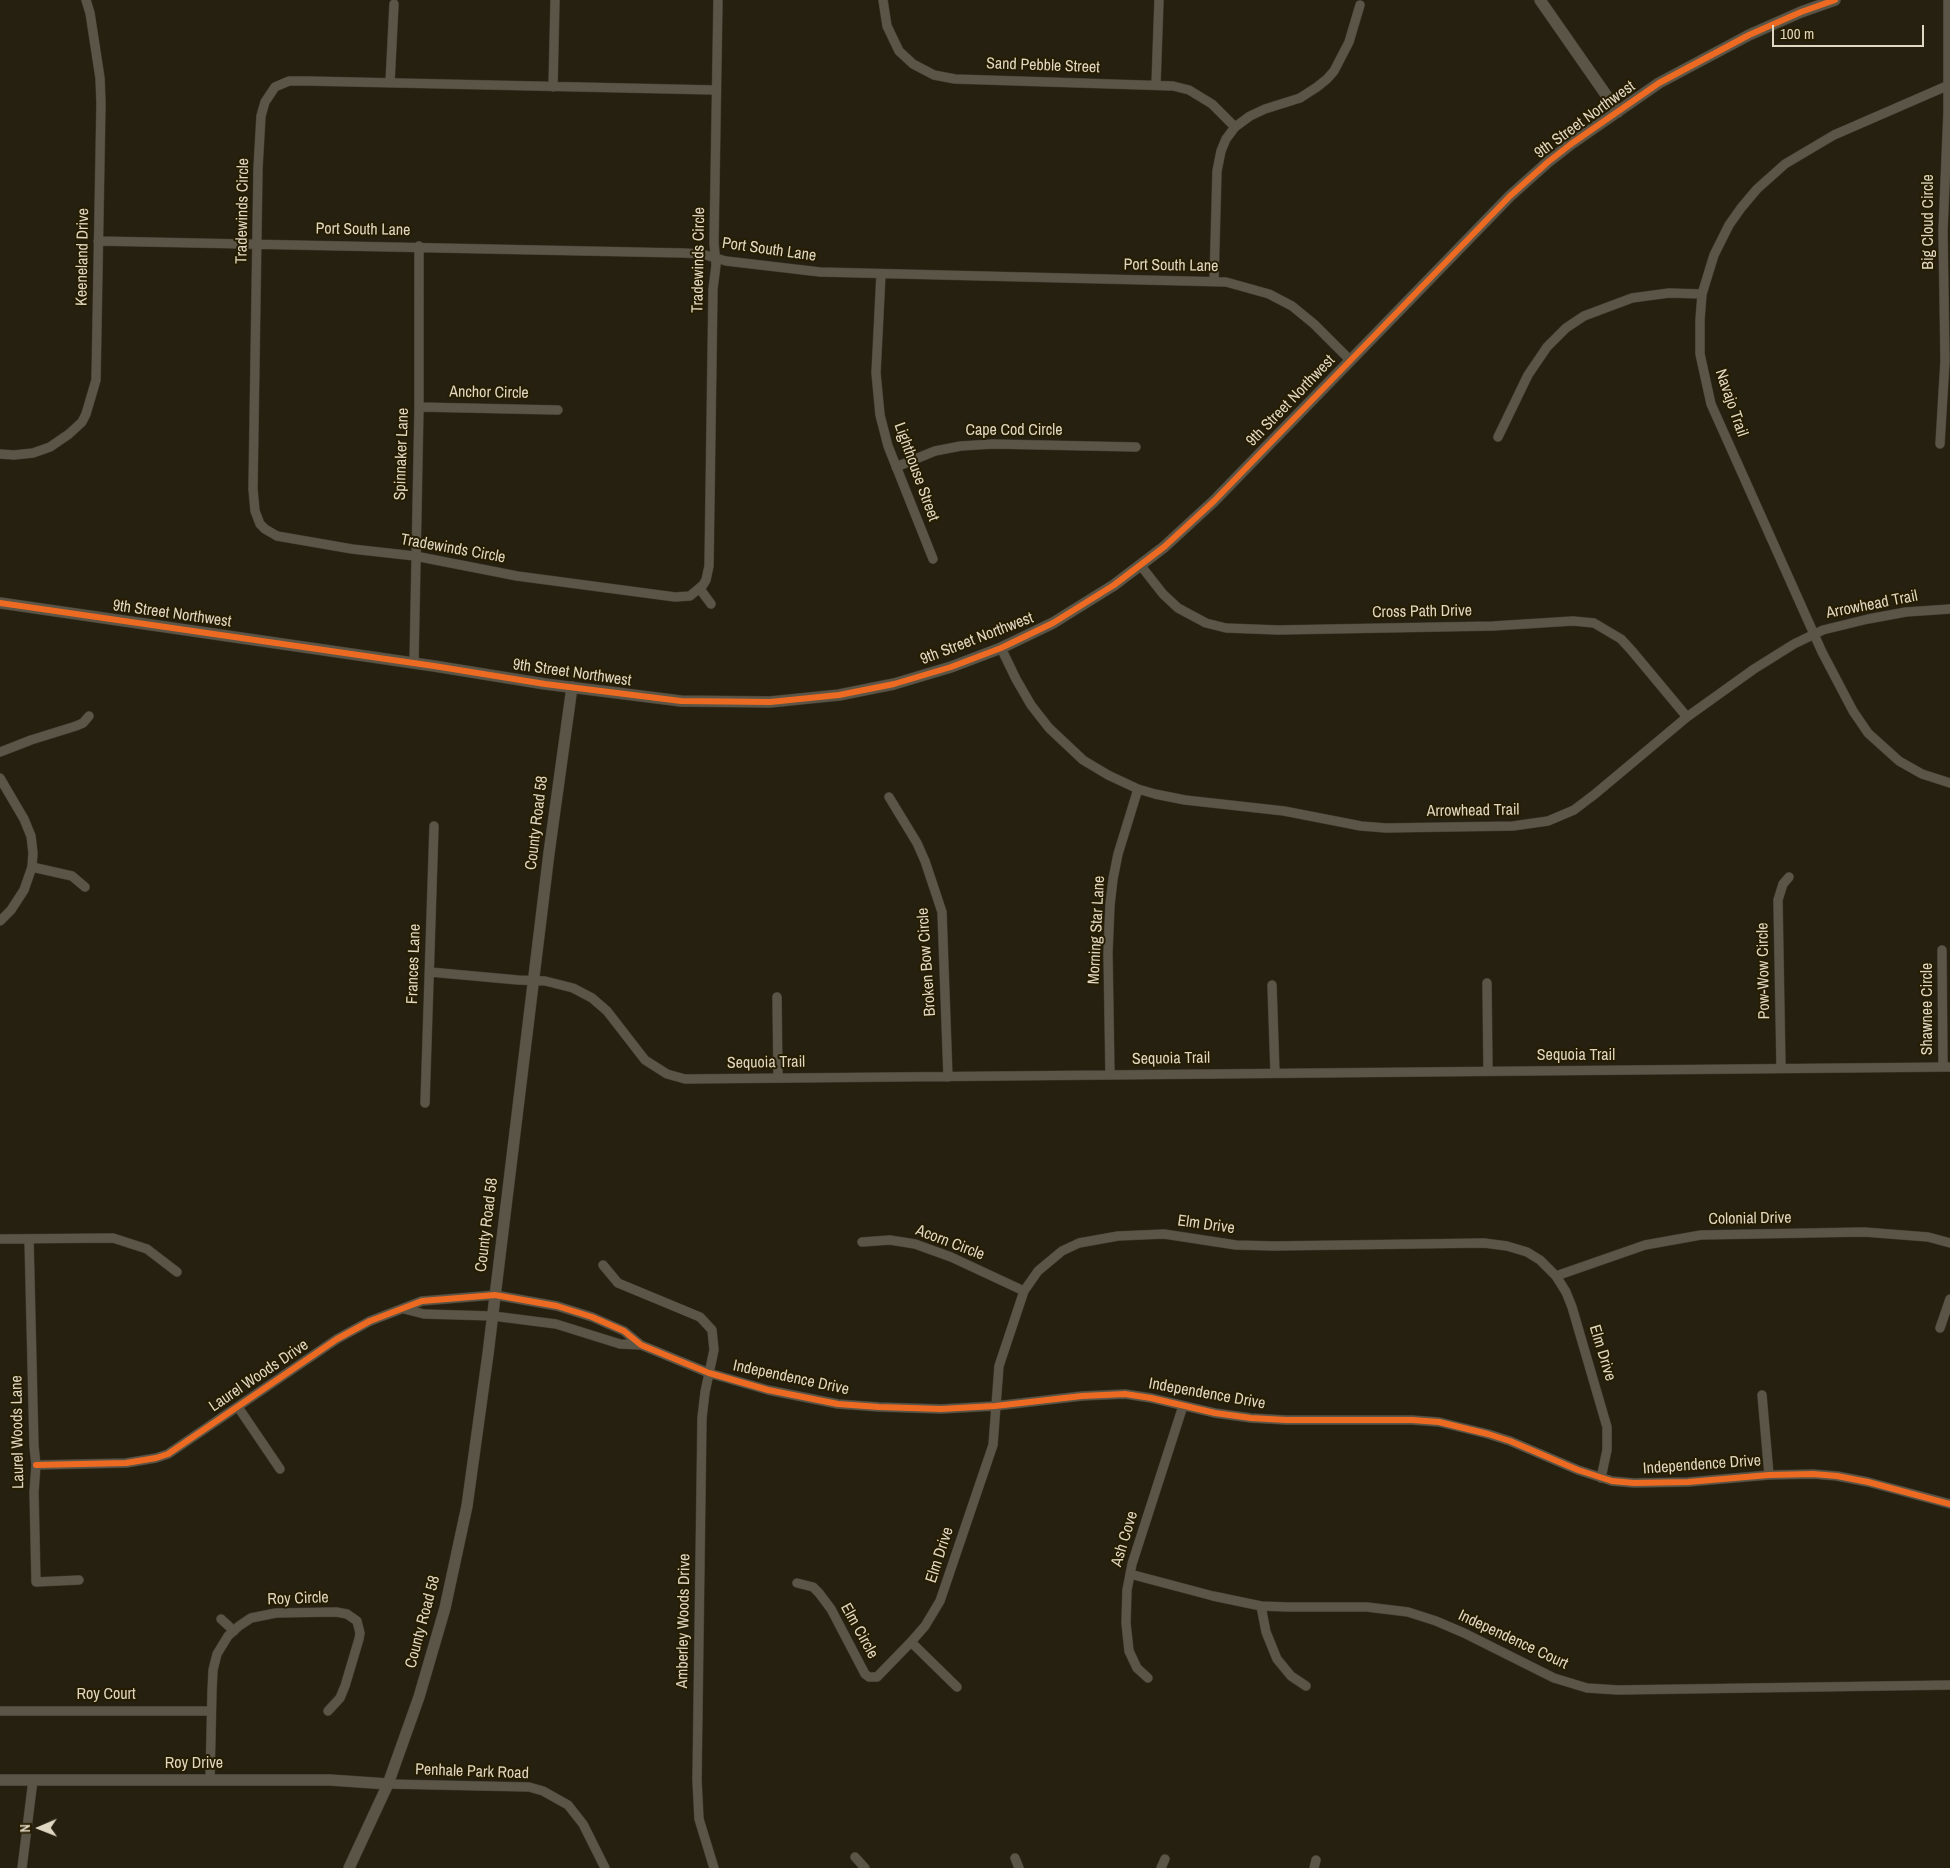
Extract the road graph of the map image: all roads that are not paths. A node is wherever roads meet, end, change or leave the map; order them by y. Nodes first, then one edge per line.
1 (86, 0) edge
2 (555, 0) edge
3 (718, 0) edge
4 (883, 0) edge
5 (1159, 0) edge
6 (1540, 0) edge
7 (1835, 0) edge
8 (1948, 0) edge
9 (394, 4) dead end
10 (1360, 5) dead end
11 (390, 83) junction
12 (1156, 84) junction
13 (1949, 84) junction
14 (553, 87) junction
15 (715, 90) junction
16 (1618, 112) junction
17 (1235, 127) junction
18 (98, 240) junction
19 (258, 243) junction
20 (419, 246) junction
21 (715, 258) junction
22 (881, 274) junction
23 (1214, 281) junction
24 (1702, 294) junction
25 (1350, 360) junction
26 (419, 407) junction
27 (558, 410) dead end
28 (1498, 437) dead end
29 (1940, 444) dead end
30 (1136, 447) dead end
31 (0, 454) edge
32 (896, 467) junction
33 (414, 556) junction
34 (933, 559) dead end
35 (1141, 566) junction
36 (700, 589) junction
37 (0, 603) edge
38 (711, 604) dead end
39 (1950, 609) edge
40 (1814, 635) junction
41 (1001, 648) junction
42 (414, 663) junction
43 (572, 687) junction
44 (89, 716) dead end
45 (1687, 717) junction
46 (0, 752) edge
47 (0, 778) edge
48 (1950, 783) edge
49 (1138, 789) junction
50 (889, 797) dead end
51 (434, 826) dead end
52 (32, 867) junction
53 (1788, 877) dead end
54 (85, 887) dead end
55 (0, 921) edge
56 (1942, 950) dead end
57 (430, 972) junction
58 (534, 980) junction
59 (1487, 983) dead end
60 (1272, 985) dead end
61 (777, 997) dead end
62 (1947, 1067) edge
63 (1781, 1068) junction
64 (1488, 1071) junction
65 (1275, 1073) junction
66 (1110, 1075) junction
67 (948, 1077) junction
68 (778, 1078) junction
69 (425, 1104) dead end
70 (0, 1239) edge
71 (29, 1239) junction
72 (862, 1242) dead end
73 (1950, 1243) edge
74 (603, 1265) dead end
75 (178, 1272) dead end
76 (1556, 1276) junction
77 (1024, 1291) junction
78 (495, 1295) junction
79 (1950, 1300) edge
80 (404, 1309) junction
81 (492, 1316) junction
82 (1940, 1328) dead end
83 (641, 1344) junction
84 (709, 1373) junction
85 (1762, 1395) dead end
86 (995, 1406) junction
87 (1183, 1406) junction
88 (238, 1407) junction
89 (36, 1465) junction
90 (280, 1470) dead end
91 (1769, 1475) junction
92 (1600, 1478) junction
93 (1950, 1504) edge
94 (1130, 1574) junction
95 (79, 1580) dead end
96 (797, 1583) dead end
97 (1262, 1606) junction
98 (221, 1619) dead end
99 (234, 1631) junction
100 (912, 1642) junction
101 (1148, 1678) dead end
102 (1950, 1685) edge
103 (1306, 1686) dead end
104 (957, 1687) dead end
105 (0, 1711) edge
106 (328, 1711) dead end
107 (211, 1712) junction
108 (0, 1780) edge
109 (33, 1780) junction
110 (210, 1780) junction
111 (388, 1784) junction
112 (856, 1857) dead end
113 (1015, 1858) dead end
114 (1165, 1859) dead end
115 (22, 1868) edge
116 (349, 1868) edge
117 (605, 1868) edge
118 (714, 1868) edge
119 (866, 1868) edge
120 (1019, 1868) edge
121 (1161, 1868) edge

1 - 18 street, Keeneland Drive
2 - 14 street
3 - 15 street
4 - 12 street, Sand Pebble Street
5 - 12 street
6 - 16 street
7 - 16 street, 9th Street Northwest
8 - 13 street, Big Cloud Circle
9 - 11 street
10 - 17 street
11 - 14 street, Tradewinds Circle
11 - 19 street, Tradewinds Circle
12 - 17 street, Sand Pebble Street
13 - 24 street, Navajo Trail
13 - 29 street, Big Cloud Circle
14 - 15 street, Tradewinds Circle
15 - 21 street, Tradewinds Circle
16 - 25 street, 9th Street Northwest
17 - 23 street
18 - 19 street, Port South Lane
18 - 31 street, Keeneland Drive
19 - 20 street, Port South Lane
19 - 33 street, Tradewinds Circle
20 - 21 street, Port South Lane
20 - 26 street, Spinnaker Lane
21 - 22 street, Port South Lane
21 - 36 street, Tradewinds Circle
22 - 23 street, Port South Lane
22 - 32 street, Lighthouse Street
23 - 25 street, Port South Lane
24 - 28 street
24 - 40 street, Navajo Trail
25 - 35 street, 9th Street Northwest
26 - 27 street, Anchor Circle
26 - 33 street, Spinnaker Lane
30 - 32 street, Cape Cod Circle
32 - 34 street, Lighthouse Street
33 - 36 street, Tradewinds Circle
33 - 42 street, Spinnaker Lane
35 - 41 street, 9th Street Northwest
35 - 45 street, Cross Path Drive
36 - 38 street
37 - 42 street, 9th Street Northwest
39 - 40 street, Arrowhead Trail
40 - 45 street, Arrowhead Trail
40 - 48 street, Navajo Trail
41 - 43 street, 9th Street Northwest
41 - 49 street, Arrowhead Trail
42 - 43 street, 9th Street Northwest
43 - 58 street, County Road 58
44 - 46 street
45 - 49 street, Arrowhead Trail
47 - 52 street
49 - 66 street, Morning Star Lane
50 - 67 street, Broken Bow Circle
51 - 57 street, Frances Lane
52 - 54 street
52 - 55 street
53 - 63 street, Pow-Wow Circle
56 - 62 street, Shawnee Circle
57 - 58 street, Sequoia Trail
57 - 69 street, Frances Lane
58 - 68 street, Sequoia Trail
58 - 78 street, County Road 58
59 - 64 street
60 - 65 street
61 - 68 street
62 - 63 street, Sequoia Trail
63 - 64 street, Sequoia Trail
64 - 65 street, Sequoia Trail
65 - 66 street, Sequoia Trail
66 - 67 street, Sequoia Trail
67 - 68 street, Sequoia Trail
70 - 71 street
71 - 75 street
71 - 89 street, Laurel Woods Lane
72 - 77 street, Acorn Circle
73 - 76 street, Colonial Drive
74 - 84 street, Amberley Woods Drive
76 - 77 street, Elm Drive
76 - 92 street, Elm Drive
77 - 86 street, Elm Drive
78 - 80 street, Laurel Woods Drive
78 - 81 street, County Road 58
78 - 83 street, Independence Drive
79 - 82 street
80 - 81 street
80 - 88 street, Laurel Woods Drive
81 - 83 street, Independence Drive
81 - 111 street, County Road 58
83 - 84 street, Independence Drive
84 - 86 street, Independence Drive
84 - 118 street, Amberley Woods Drive
85 - 91 street
86 - 87 street, Independence Drive
86 - 100 street, Elm Drive
87 - 92 street, Independence Drive
87 - 94 street, Ash Cove
88 - 89 street, Laurel Woods Drive
88 - 90 street
89 - 95 street, Laurel Woods Lane
91 - 92 street, Independence Drive
91 - 93 street, Independence Drive
94 - 97 street, Independence Court
94 - 101 street, Ash Cove
96 - 100 street, Elm Circle
97 - 102 street, Independence Court
97 - 103 street
98 - 99 street
99 - 106 street, Roy Circle
99 - 107 street, Roy Circle
100 - 104 street
105 - 107 street, Roy Court
107 - 110 street, Roy Circle
108 - 109 street, Roy Drive
109 - 110 street, Roy Drive
109 - 115 street
110 - 111 street, Roy Drive
111 - 116 street, County Road 58
111 - 117 street, Penhale Park Road
112 - 119 street
113 - 120 street
114 - 121 street

